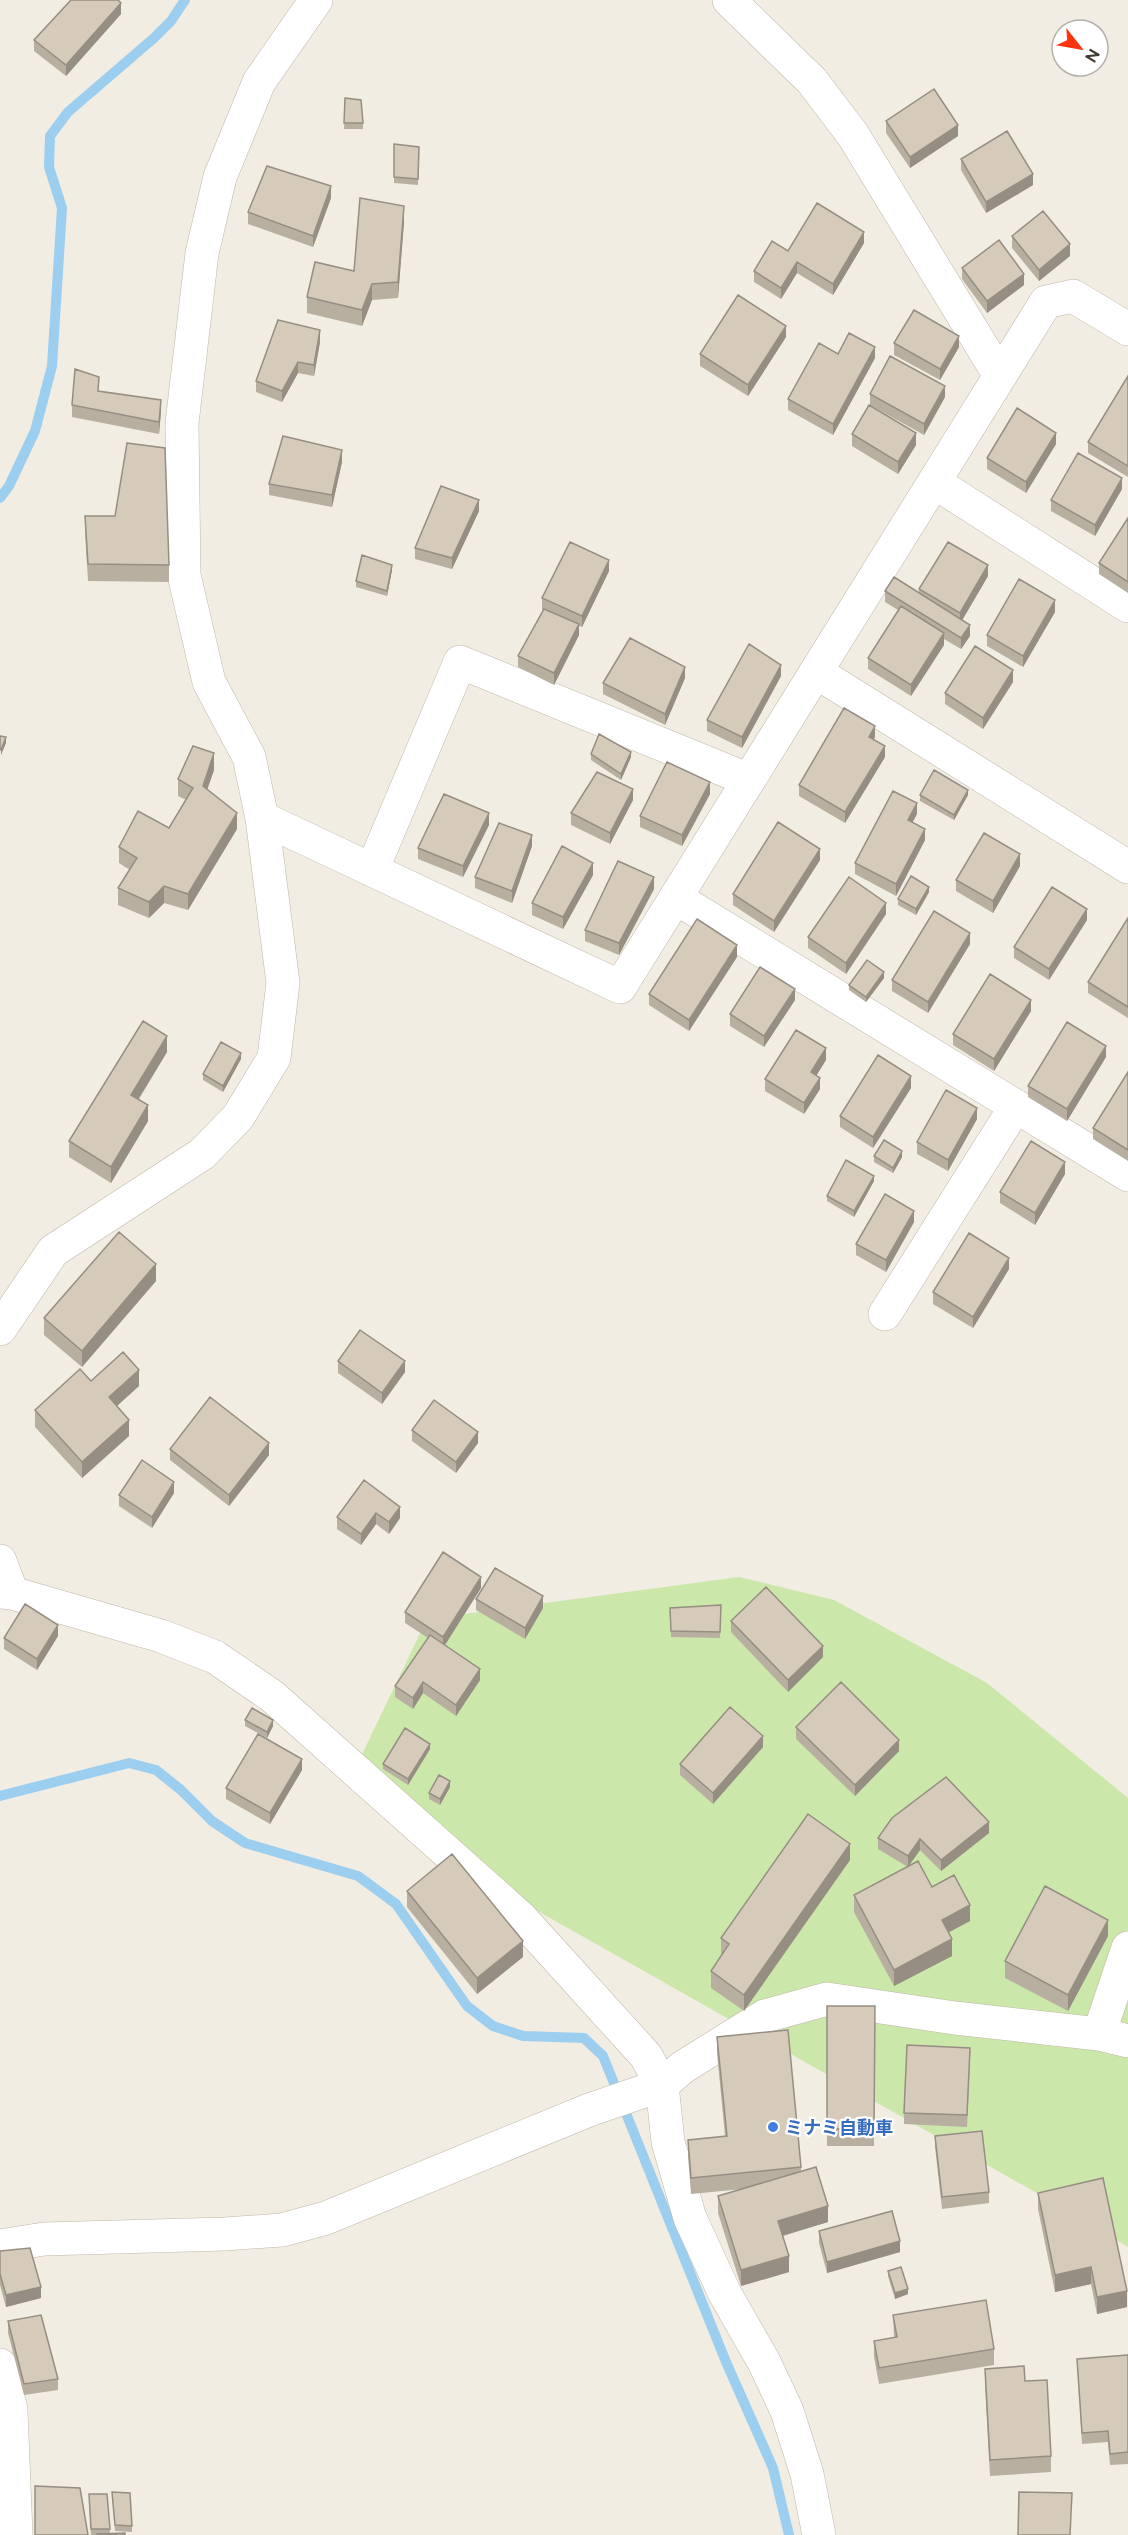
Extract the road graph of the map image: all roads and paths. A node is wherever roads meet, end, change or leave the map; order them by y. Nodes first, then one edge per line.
1 (316, 0) edge
2 (729, 0) edge
3 (1128, 329) edge
4 (1000, 376) junction
5 (934, 482) junction
6 (1128, 606) edge
7 (816, 672) junction
8 (749, 780) junction
9 (262, 818) junction
10 (1128, 867) edge
11 (372, 870) junction
12 (676, 898) junction
13 (1016, 1107) junction
14 (1128, 1175) edge
15 (885, 1314) dead end
16 (0, 1329) edge
17 (0, 1561) edge
18 (6, 1593) edge
19 (1128, 1948) edge
20 (1114, 2037) edge
21 (649, 2090) junction
22 (0, 2246) edge
23 (0, 2365) edge
24 (16, 2535) edge
25 (819, 2535) edge

1 - 9 street
2 - 4 street
3 - 4 street
4 - 5 street
5 - 6 street
5 - 7 street
7 - 8 street
7 - 10 street
8 - 11 street
8 - 12 street
9 - 11 street
9 - 16 street
11 - 12 street
12 - 13 street
13 - 14 street
13 - 15 street
17 - 18 street
18 - 21 street
19 - 20 street
20 - 21 street
21 - 22 street
21 - 25 street
23 - 24 street

